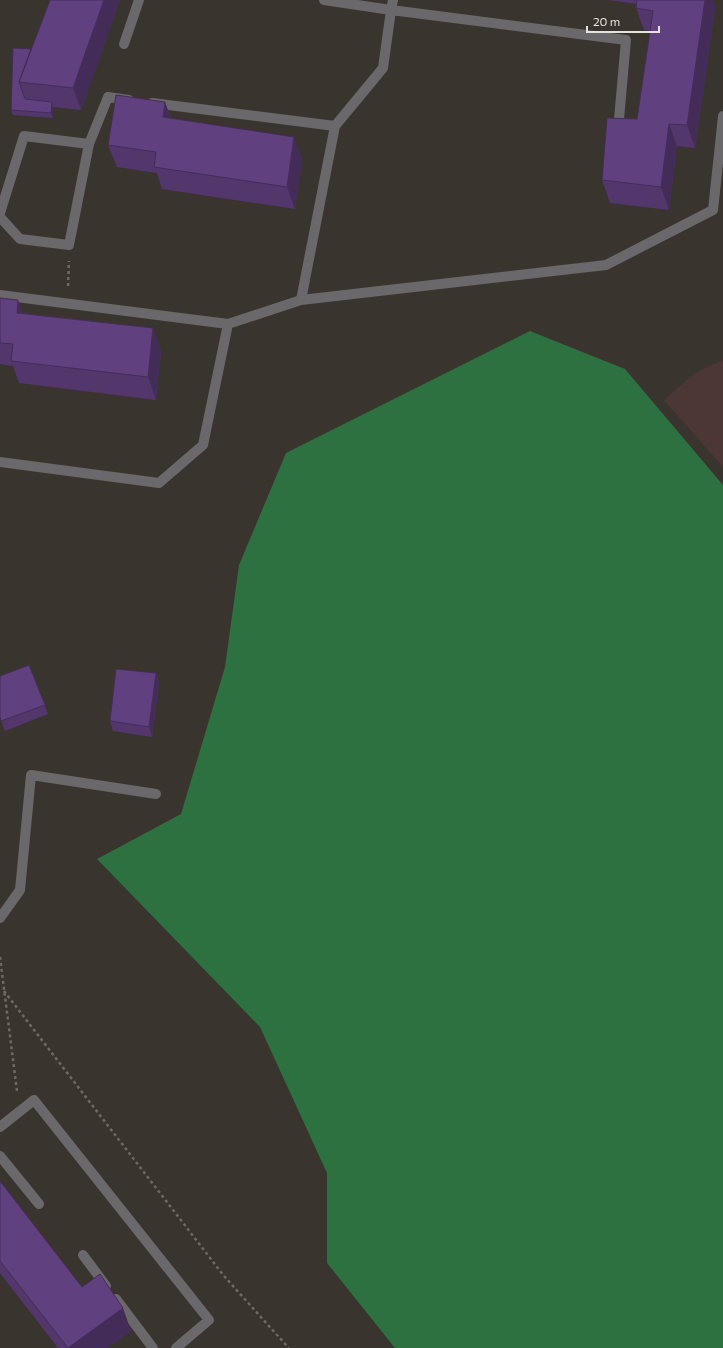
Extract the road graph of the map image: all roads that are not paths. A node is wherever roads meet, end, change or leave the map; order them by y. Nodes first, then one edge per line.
1 (138, 0) edge
2 (324, 0) edge
3 (392, 5) edge
4 (124, 44) dead end
5 (723, 116) edge
6 (619, 119) edge
7 (335, 126) junction
8 (89, 144) junction
9 (0, 213) edge
10 (0, 217) edge
11 (0, 295) edge
12 (301, 300) junction
13 (228, 324) junction
14 (0, 462) edge
15 (156, 794) dead end
16 (0, 918) edge
17 (0, 1127) edge
18 (0, 1156) edge
19 (39, 1204) dead end
20 (83, 1255) dead end
21 (153, 1348) edge
22 (176, 1348) edge

1 - 4 lane
2 - 3 lane
3 - 6 lane
3 - 7 lane
5 - 12 lane
7 - 8 lane
7 - 12 lane
8 - 9 lane
8 - 10 lane
11 - 13 lane
12 - 13 lane
13 - 14 lane
15 - 16 lane
17 - 22 lane
18 - 19 lane
20 - 21 lane

